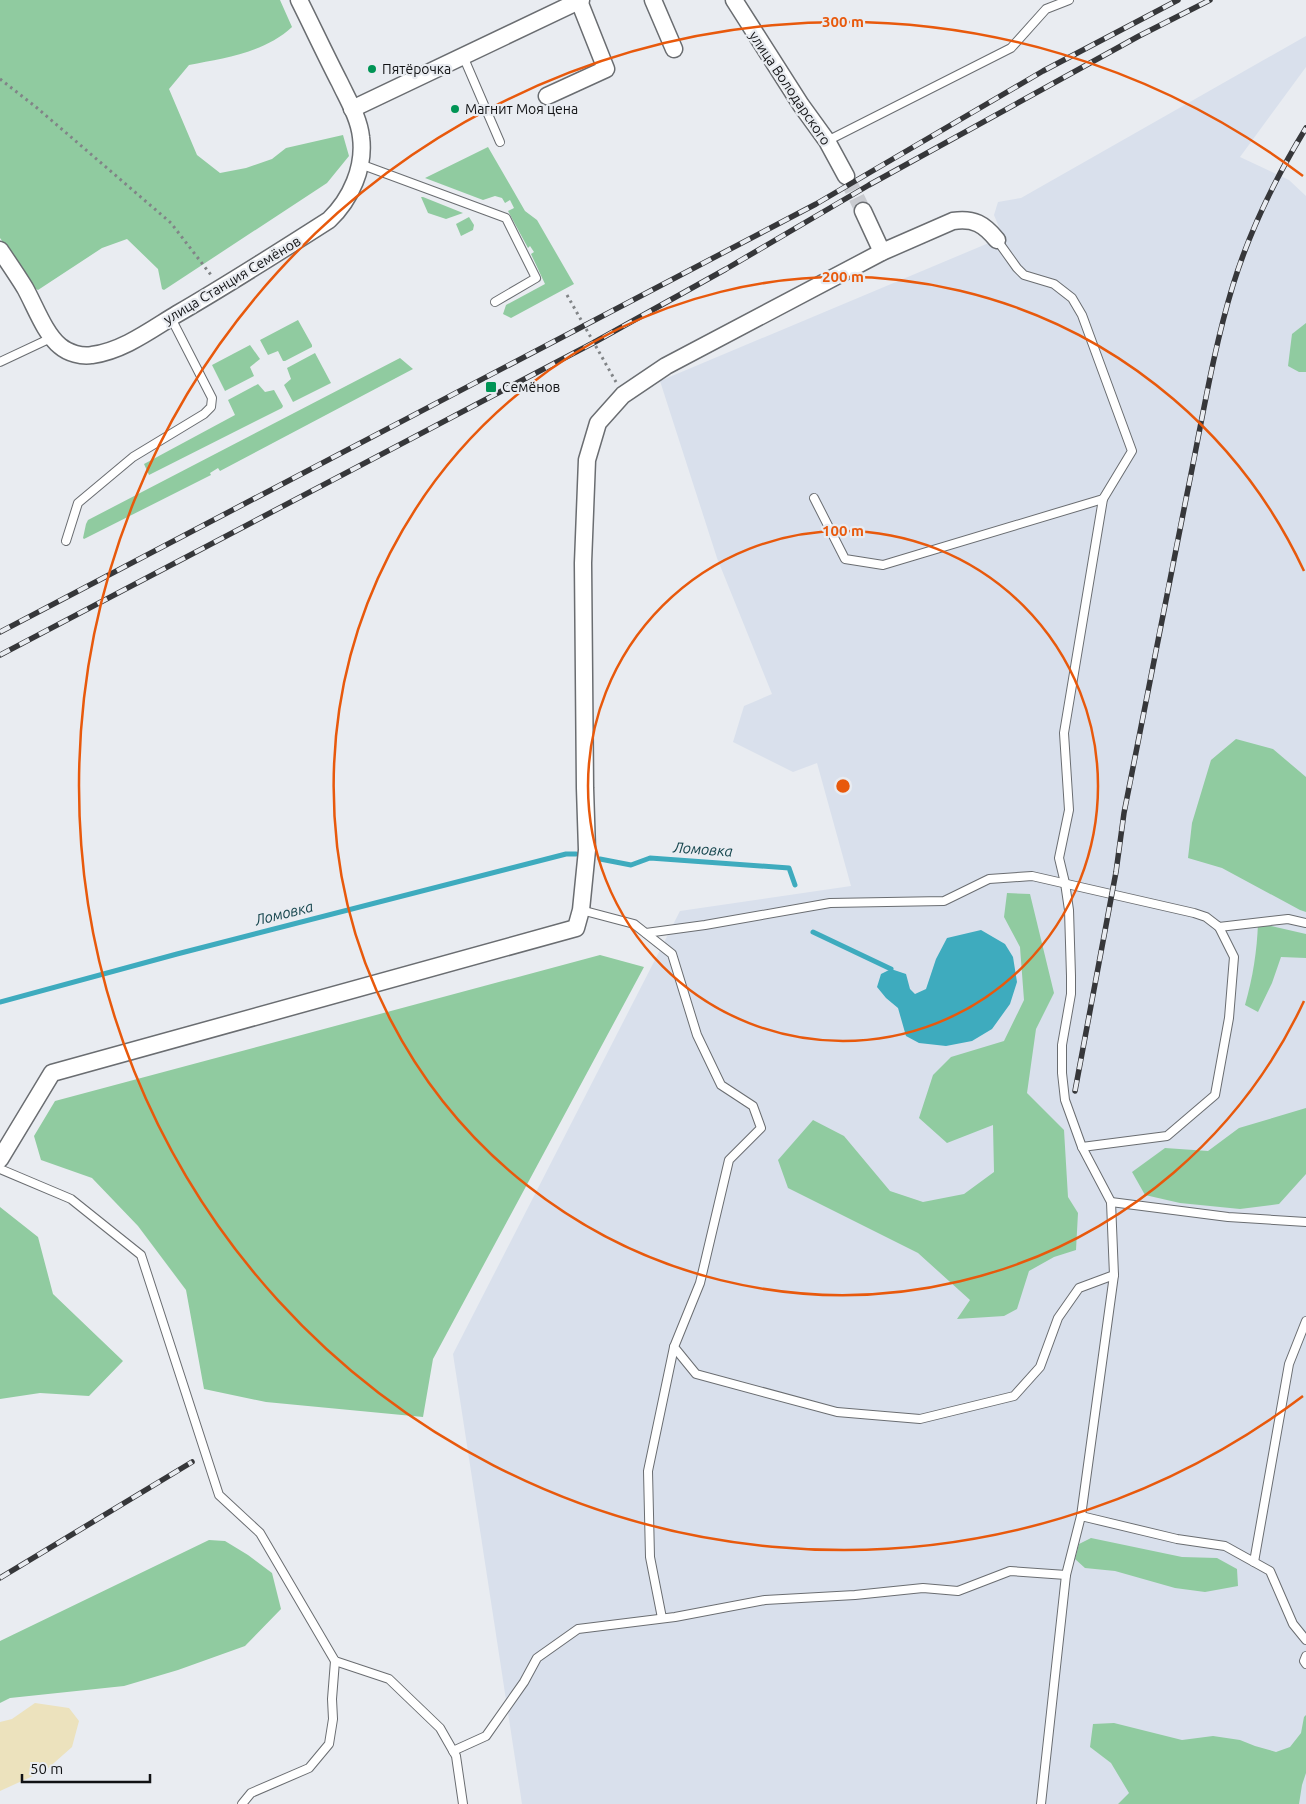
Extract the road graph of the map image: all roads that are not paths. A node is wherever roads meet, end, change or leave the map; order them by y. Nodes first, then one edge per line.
1 (299, 0) edge
2 (653, 0) edge
3 (1069, 0) edge
4 (580, 1) edge
5 (737, 1) edge
6 (674, 49) dead end
7 (463, 56) junction
8 (547, 96) dead end
9 (352, 109) junction
10 (827, 141) junction
11 (500, 142) dead end
12 (360, 164) junction
13 (846, 176) tunnel mouth
14 (863, 211) tunnel mouth
15 (997, 240) joint
16 (0, 250) edge
17 (882, 252) junction
18 (495, 302) dead end
19 (171, 318) junction
20 (51, 338) junction
21 (0, 362) edge
22 (814, 498) dead end
23 (1103, 499) junction
24 (66, 541) dead end
25 (1065, 883) junction
26 (581, 910) junction
27 (1306, 923) edge
28 (1219, 927) junction
29 (646, 933) junction
30 (1082, 1147) junction
31 (0, 1159) edge
32 (0, 1169) edge
33 (1110, 1202) junction
34 (1306, 1222) edge
35 (1114, 1275) junction
36 (1306, 1321) edge
37 (674, 1347) junction
38 (1081, 1516) junction
39 (1254, 1562) junction
40 (1066, 1575) junction
41 (662, 1618) junction
42 (1306, 1640) edge
43 (1306, 1656) edge
44 (335, 1661) junction
45 (1306, 1664) edge
46 (453, 1751) junction
47 (242, 1804) edge
48 (463, 1804) edge
49 (1041, 1804) edge

1 - 9 street
2 - 6 street
3 - 10 lane
4 - 7 street
4 - 8 street
5 - 10 street, улица Володарского
7 - 9 street
7 - 11 lane
9 - 12 street, улица Станция Семёнов
10 - 13 street, улица Володарского
12 - 18 lane
12 - 19 street, улица Станция Семёнов
14 - 17 street
15 - 17 street
15 - 23 lane
16 - 20 street
17 - 26 street
19 - 20 street, улица Станция Семёнов
19 - 24 lane
20 - 21 lane
22 - 23 lane
23 - 25 lane
25 - 28 lane
25 - 29 lane
25 - 30 lane
26 - 29 lane
26 - 31 street
27 - 28 lane
28 - 30 lane
29 - 37 lane
30 - 33 lane
32 - 44 lane
33 - 34 lane
33 - 35 lane
35 - 37 lane
35 - 38 lane
36 - 39 lane
37 - 41 lane
38 - 39 lane
38 - 40 lane
39 - 42 lane
40 - 41 lane
40 - 49 lane
41 - 46 lane
43 - 45 lane
44 - 46 lane
44 - 47 lane
46 - 48 lane

